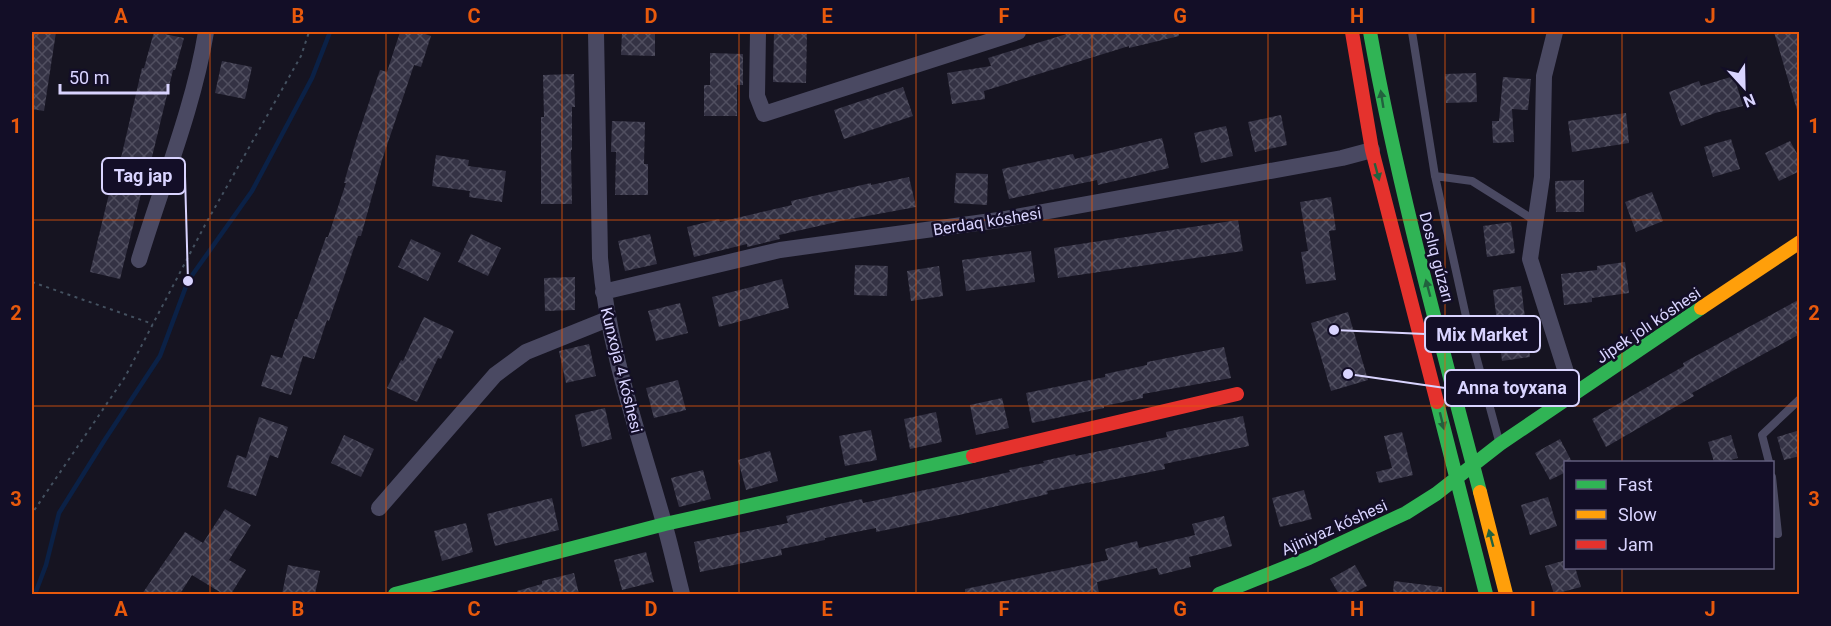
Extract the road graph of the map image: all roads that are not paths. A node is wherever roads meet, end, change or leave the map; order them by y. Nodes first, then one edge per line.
1 (206, 32) edge
2 (596, 32) edge
3 (758, 32) edge
4 (1018, 32) edge
5 (1352, 32) edge
6 (1370, 32) edge
7 (1412, 32) edge
8 (1555, 32) edge
9 (1372, 150) junction
10 (1435, 176) junction
11 (1534, 220) junction
12 (1800, 242) edge
13 (139, 260) dead end
14 (603, 292) junction
15 (608, 319) junction
16 (1237, 394) dead end
17 (1573, 394) junction
18 (1800, 399) edge
19 (1500, 444) junction
20 (1769, 461) edge
21 (1473, 465) junction
22 (1456, 477) junction
23 (1774, 488) edge
24 (379, 508) dead end
25 (664, 524) junction
26 (1774, 533) edge
27 (394, 594) edge
28 (682, 594) edge
29 (1219, 594) edge
30 (1486, 594) edge
31 (1506, 594) edge

1 - 13 street
2 - 14 street, Kunxoja 4 kóshesi
3 - 4 street
5 - 9 street
21 -> 6 street, Doslıq gúzarı
7 - 10 lane
8 - 11 street
9 - 14 street, Berdaq kóshesi
9 -> 22 street
10 - 11 lane
10 - 19 lane
11 - 17 street
12 - 17 street, Jipek jolı kóshesi
14 - 15 street, Kunxoja 4 kóshesi
15 - 24 street
15 - 25 street, Kunxoja 4 kóshesi
16 - 25 street
17 - 19 street, Jipek jolı kóshesi
18 - 20 lane
19 - 21 street, Jipek jolı kóshesi
21 - 22 street, Jipek jolı kóshesi
31 -> 21 street, Doslıq gúzarı
22 - 29 street, Ajiniyaz kóshesi
22 - 30 street
23 - 26 lane
25 - 27 street
25 - 28 street, Kunxoja 4 kóshesi

